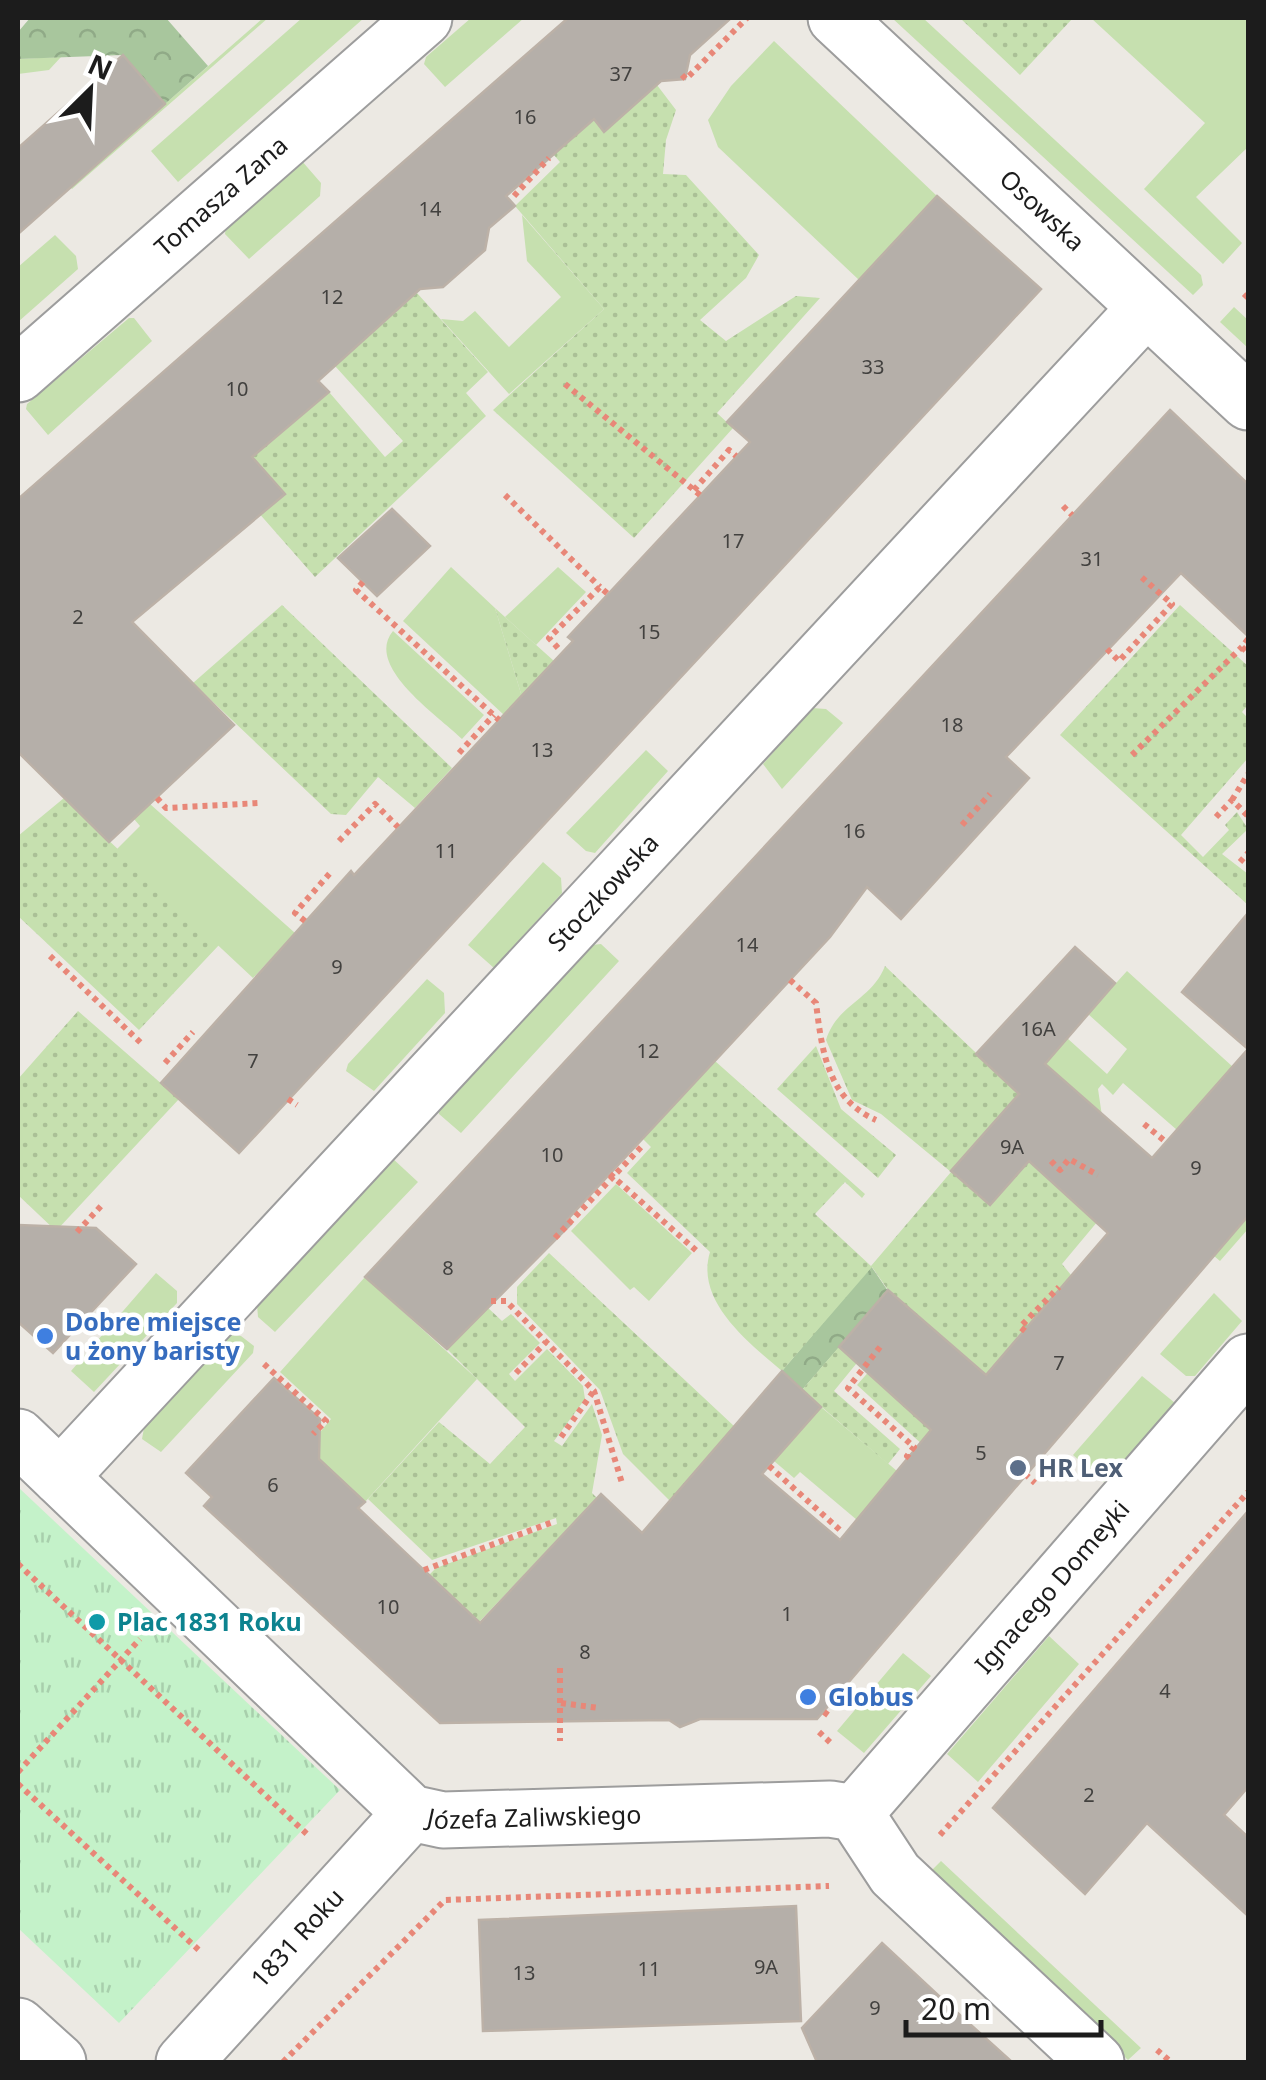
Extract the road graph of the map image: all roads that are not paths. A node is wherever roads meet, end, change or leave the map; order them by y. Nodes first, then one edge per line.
1 (424, 18) edge
2 (836, 18) edge
3 (1146, 308) junction
4 (18, 374) edge
5 (1248, 402) edge
6 (1248, 1362) edge
7 (18, 1437) edge
8 (60, 1477) junction
9 (412, 1813) junction
10 (855, 1813) junction
11 (18, 2026) edge
12 (58, 2062) edge
13 (184, 2062) edge
14 (1096, 2062) edge

1 - 4 street, Tomasza Zana
2 - 3 street, Osowska
3 - 5 street, Osowska
3 - 8 street, Stoczkowska
6 - 10 street, Ignacego Domeyki
7 - 8 street, Józefa Zaliwskiego
8 - 9 street, Józefa Zaliwskiego
9 - 10 street, Józefa Zaliwskiego
9 - 13 street, 1831 Roku
10 - 14 street
11 - 12 street

